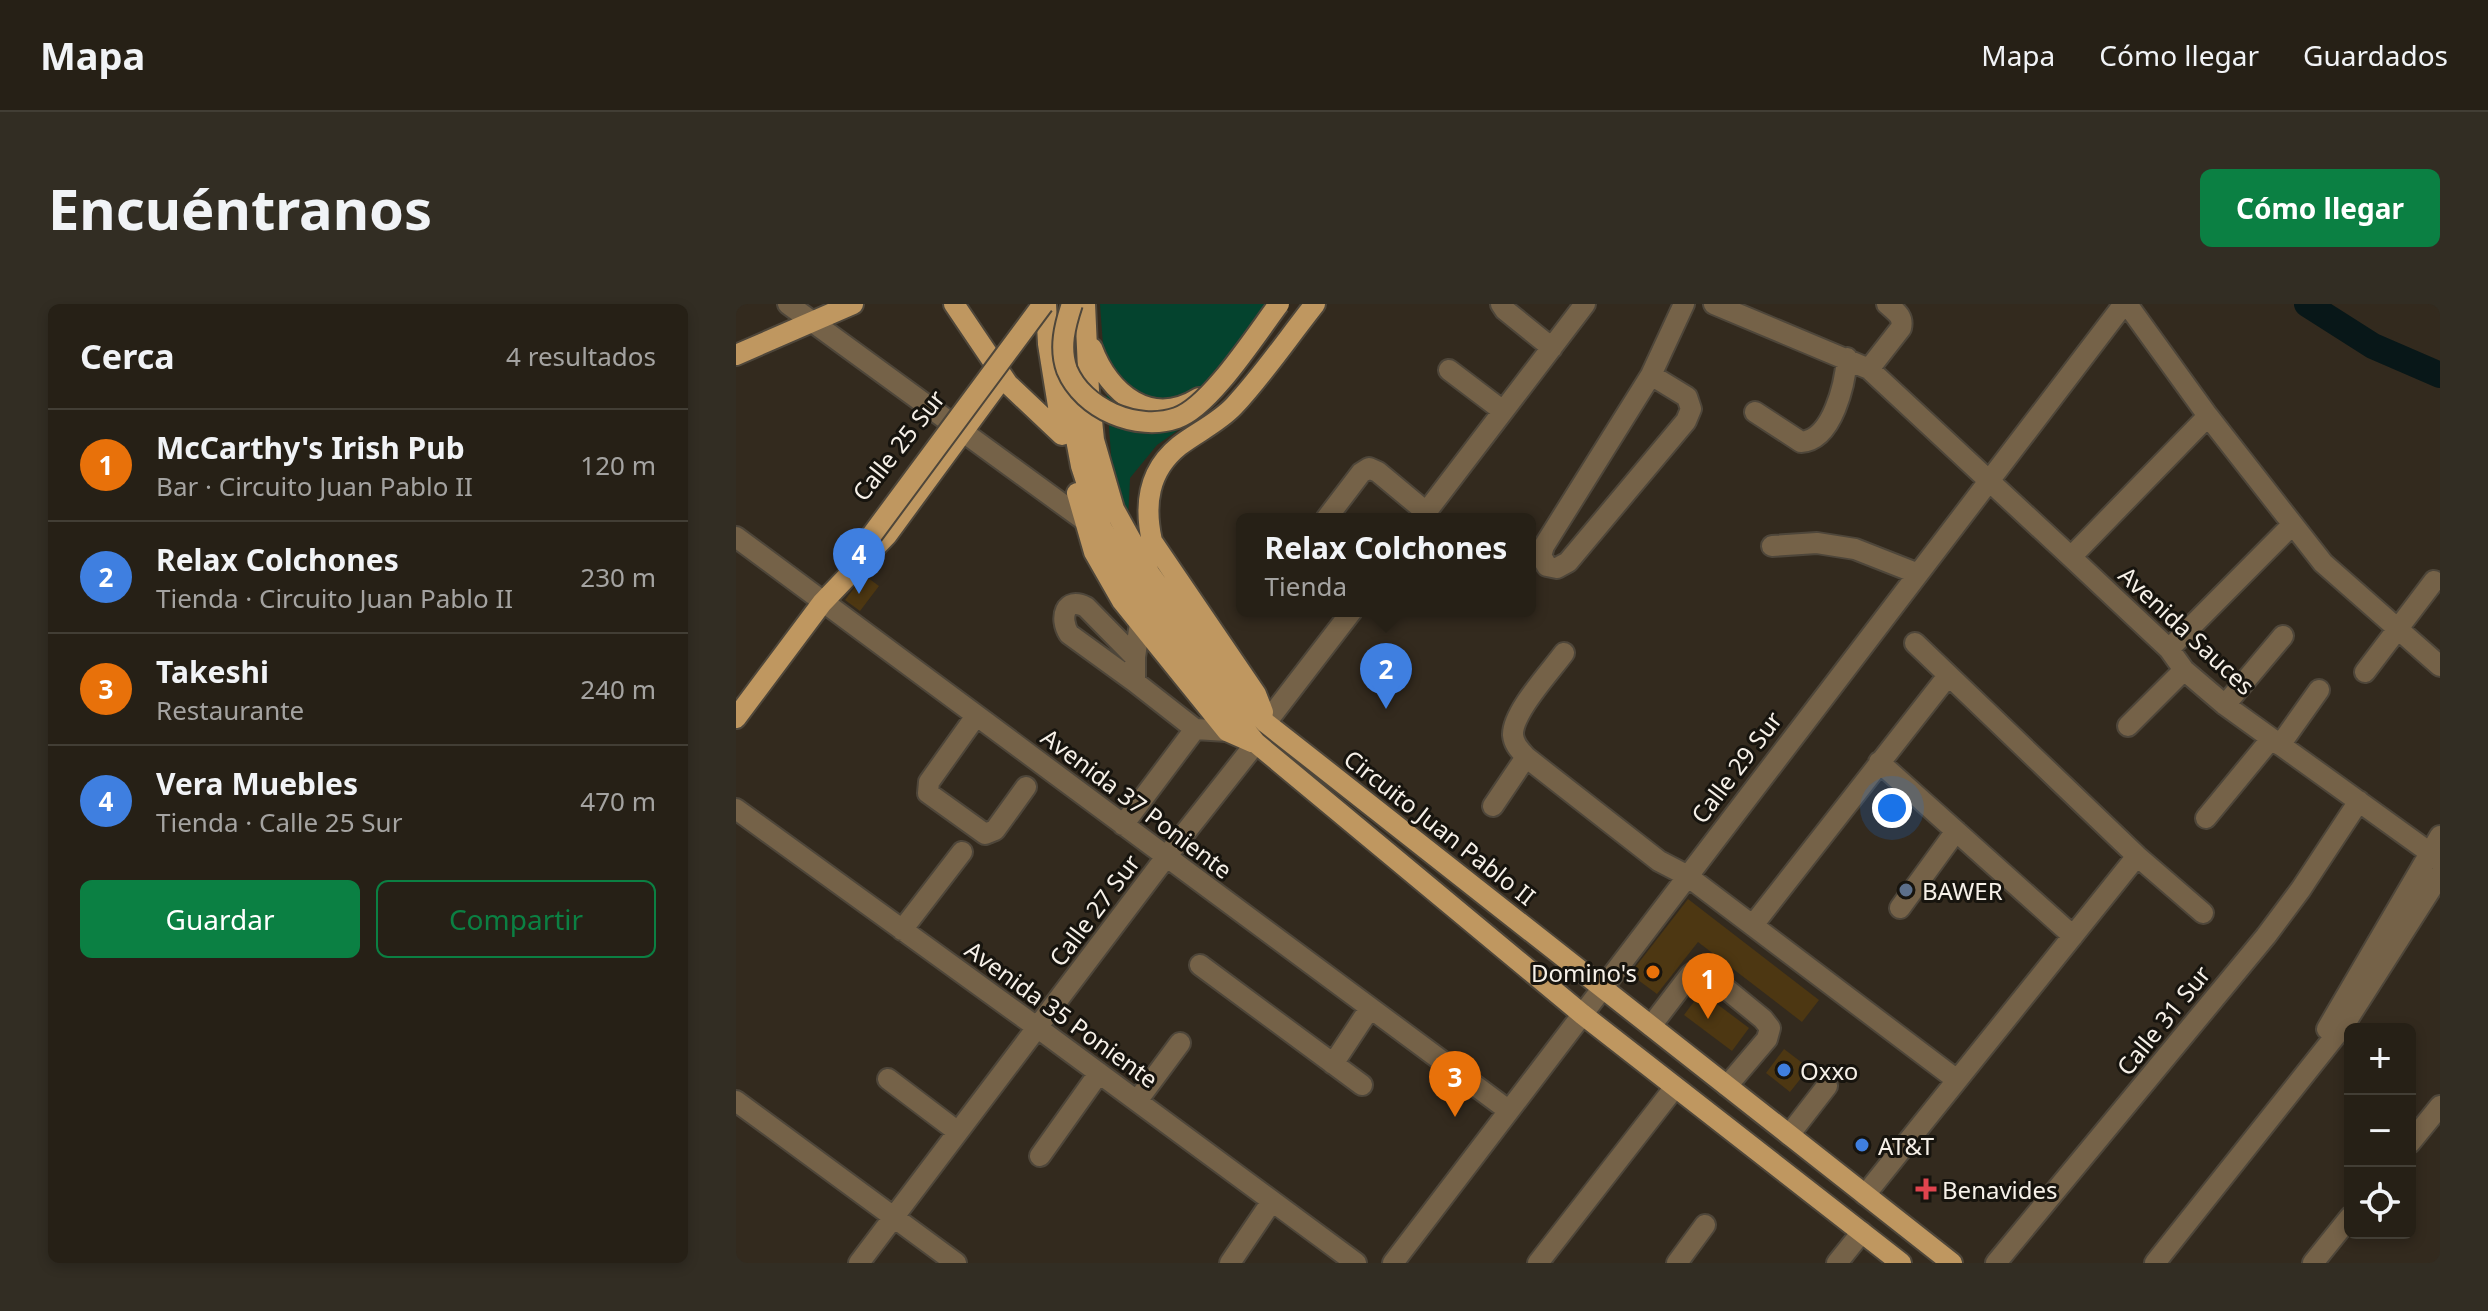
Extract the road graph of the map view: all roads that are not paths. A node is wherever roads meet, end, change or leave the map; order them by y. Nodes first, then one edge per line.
1 (788, 304) edge
2 (853, 304) edge
3 (954, 304) edge
4 (1085, 304) edge
5 (1282, 304) edge
6 (1315, 304) edge
7 (1501, 304) edge
8 (1585, 304) edge
9 (1714, 304) edge
10 (1887, 304) edge
11 (2125, 304) edge
12 (1056, 306) edge
13 (1682, 308) edge
14 (811, 322) junction
15 (1087, 337) junction
16 (1552, 348) junction
17 (736, 355) edge
18 (1847, 358) junction
19 (998, 369) junction
20 (1869, 369) junction
21 (1449, 370) dead end
22 (1651, 375) junction
23 (1503, 411) junction
24 (1755, 412) dead end
25 (2208, 416) junction
26 (956, 426) junction
27 (1062, 435) junction
28 (1988, 479) junction
29 (1331, 513) edge
30 (1421, 513) edge
31 (1426, 513) edge
32 (1084, 520) junction
33 (2292, 525) junction
34 (736, 537) edge
35 (1772, 546) dead end
36 (2071, 557) junction
37 (1916, 573) junction
38 (2434, 581) dead end
39 (822, 603) junction
40 (1347, 617) edge
41 (1140, 623) junction
42 (2397, 628) junction
43 (2283, 636) dead end
44 (1915, 643) dead end
45 (2169, 649) junction
46 (1564, 653) dead end
47 (1135, 657) junction
48 (2440, 666) edge
49 (2184, 670) junction
50 (2365, 672) dead end
51 (1947, 677) junction
52 (1135, 682) junction
53 (2319, 690) dead end
54 (2225, 705) junction
55 (976, 716) junction
56 (736, 718) edge
57 (1266, 723) junction
58 (2128, 726) dead end
59 (1195, 729) junction
60 (1227, 731) junction
61 (2276, 742) junction
62 (1256, 743) junction
63 (1526, 757) junction
64 (1879, 762) junction
65 (1026, 787) dead end
66 (2359, 801) junction
67 (1493, 806) dead end
68 (736, 809) edge
69 (2206, 818) dead end
70 (1123, 825) junction
71 (1956, 831) junction
72 (2437, 850) edge
73 (962, 852) dead end
74 (2137, 856) junction
75 (1166, 857) junction
76 (1686, 875) junction
77 (2440, 875) edge
78 (1900, 908) dead end
79 (2203, 913) dead end
80 (1753, 925) junction
81 (902, 930) junction
82 (2073, 936) junction
83 (1200, 965) dead end
84 (1602, 987) junction
85 (1370, 1008) junction
86 (1582, 1014) junction
87 (1651, 1026) junction
88 (1038, 1028) junction
89 (1180, 1043) dead end
90 (2313, 1062) junction
91 (1333, 1064) junction
92 (1099, 1073) junction
93 (888, 1079) dead end
94 (1957, 1080) junction
95 (1362, 1085) dead end
96 (1727, 1086) junction
97 (1827, 1086) dead end
98 (1675, 1087) junction
99 (736, 1101) edge
100 (1137, 1101) junction
101 (2440, 1106) edge
102 (1508, 1110) junction
103 (958, 1132) junction
104 (1789, 1135) junction
105 (2416, 1136) edge
106 (1040, 1156) dead end
107 (1865, 1195) junction
108 (1272, 1201) junction
109 (893, 1217) junction
110 (2344, 1224) edge
111 (1705, 1225) dead end
112 (1862, 1232) junction
113 (859, 1263) edge
114 (956, 1263) edge
115 (1230, 1263) edge
116 (1356, 1263) edge
117 (1393, 1263) edge
118 (1538, 1263) edge
119 (1677, 1263) edge
120 (1837, 1263) edge
121 (1901, 1263) edge
122 (1952, 1263) edge
123 (1996, 1263) edge
124 (2155, 1263) edge
125 (2313, 1263) edge

1 - 14 street
2 - 14 main road
3 - 19 main road
4 - 15 main road, Circuito Juan Pablo II
5 - 12 main road, bridge
5 - 15 main road
6 - 57 main road
7 - 16 street
8 - 16 street
9 - 18 street, Avenida Sauces
10 - 20 street
11 - 25 street
11 - 28 street, Calle 29 Sur
12 - 27 main road
12 - 39 main road, bridge
12 - 62 main road, Circuito Juan Pablo II
13 - 22 street
14 - 17 main road
14 - 26 street
15 - 57 main road, Circuito Juan Pablo II
16 - 23 street
18 - 20 street, Avenida Sauces
18 - 24 street
19 - 26 main road, Calle 25 Sur
19 - 27 main road
20 - 28 street, Avenida Sauces
21 - 23 street
22 - 22 street
23 - 31 street
25 - 33 street
25 - 36 street
26 - 32 street
26 - 39 main road, Calle 25 Sur
27 - 32 main road
28 - 36 street, Avenida Sauces
28 - 37 street, Calle 29 Sur
29 - 30 street
32 - 41 main road
33 - 42 street
33 - 45 street
34 - 39 street, Avenida 37 Poniente
35 - 37 street
36 - 45 street, Avenida Sauces
37 - 76 street, Calle 29 Sur
38 - 42 street
39 - 55 street, Avenida 37 Poniente
39 - 56 main road, Calle 25 Sur
40 - 57 street
41 - 47 street
41 - 60 main road
42 - 48 street
42 - 50 street
43 - 54 street
44 - 51 street
45 - 49 street, Avenida Sauces
46 - 63 street
47 - 52 street
47 - 52 street
49 - 54 street, Avenida Sauces
49 - 58 street
51 - 64 street
51 - 74 street
52 - 59 street
53 - 61 street
54 - 61 street, Avenida Sauces
55 - 65 street
55 - 70 street, Avenida 37 Poniente
57 - 84 main road, Circuito Juan Pablo II
59 - 60 street
59 - 70 street
60 - 62 main road
61 - 66 street, Avenida Sauces
61 - 69 street
62 - 75 street, Calle 27 Sur
62 - 86 main road, Circuito Juan Pablo II
63 - 67 street
63 - 76 street
64 - 71 street
64 - 80 street
66 - 72 street, Avenida Sauces
66 - 123 street, Calle 31 Sur
68 - 81 street, Avenida 35 Poniente
70 - 75 street, Avenida 37 Poniente
71 - 78 street
71 - 82 street
72 - 90 street
73 - 81 street
74 - 79 street
74 - 82 street
75 - 85 street, Avenida 37 Poniente
75 - 88 street, Calle 27 Sur
76 - 80 street
76 - 84 street, Calle 29 Sur
77 - 90 street
80 - 94 street
81 - 88 street, Avenida 35 Poniente
82 - 94 street
83 - 91 street
84 - 86 street, Calle 29 Sur
84 - 87 main road, Circuito Juan Pablo II
85 - 91 street
85 - 102 street, Avenida 37 Poniente
86 - 98 main road, Circuito Juan Pablo II
86 - 102 street, Calle 29 Sur
87 - 96 main road, Circuito Juan Pablo II
87 - 96 street
88 - 92 street, Avenida 35 Poniente
88 - 103 street, Calle 27 Sur
89 - 100 street
90 - 124 street
91 - 95 street
92 - 100 street, Avenida 35 Poniente
92 - 106 street
93 - 103 street
94 - 107 street
96 - 104 main road, Circuito Juan Pablo II
97 - 104 street
98 - 112 main road, Circuito Juan Pablo II
98 - 118 street
99 - 109 street
100 - 108 street, Avenida 35 Poniente
101 - 105 street
102 - 117 street, Calle 29 Sur
103 - 109 street, Calle 27 Sur
104 - 107 main road, Circuito Juan Pablo II
107 - 122 main road, Circuito Juan Pablo II
108 - 115 street
108 - 116 street, Avenida 35 Poniente
109 - 113 street, Calle 27 Sur
109 - 114 street
110 - 125 street
111 - 119 street
112 - 120 street
112 - 121 main road, Circuito Juan Pablo II

